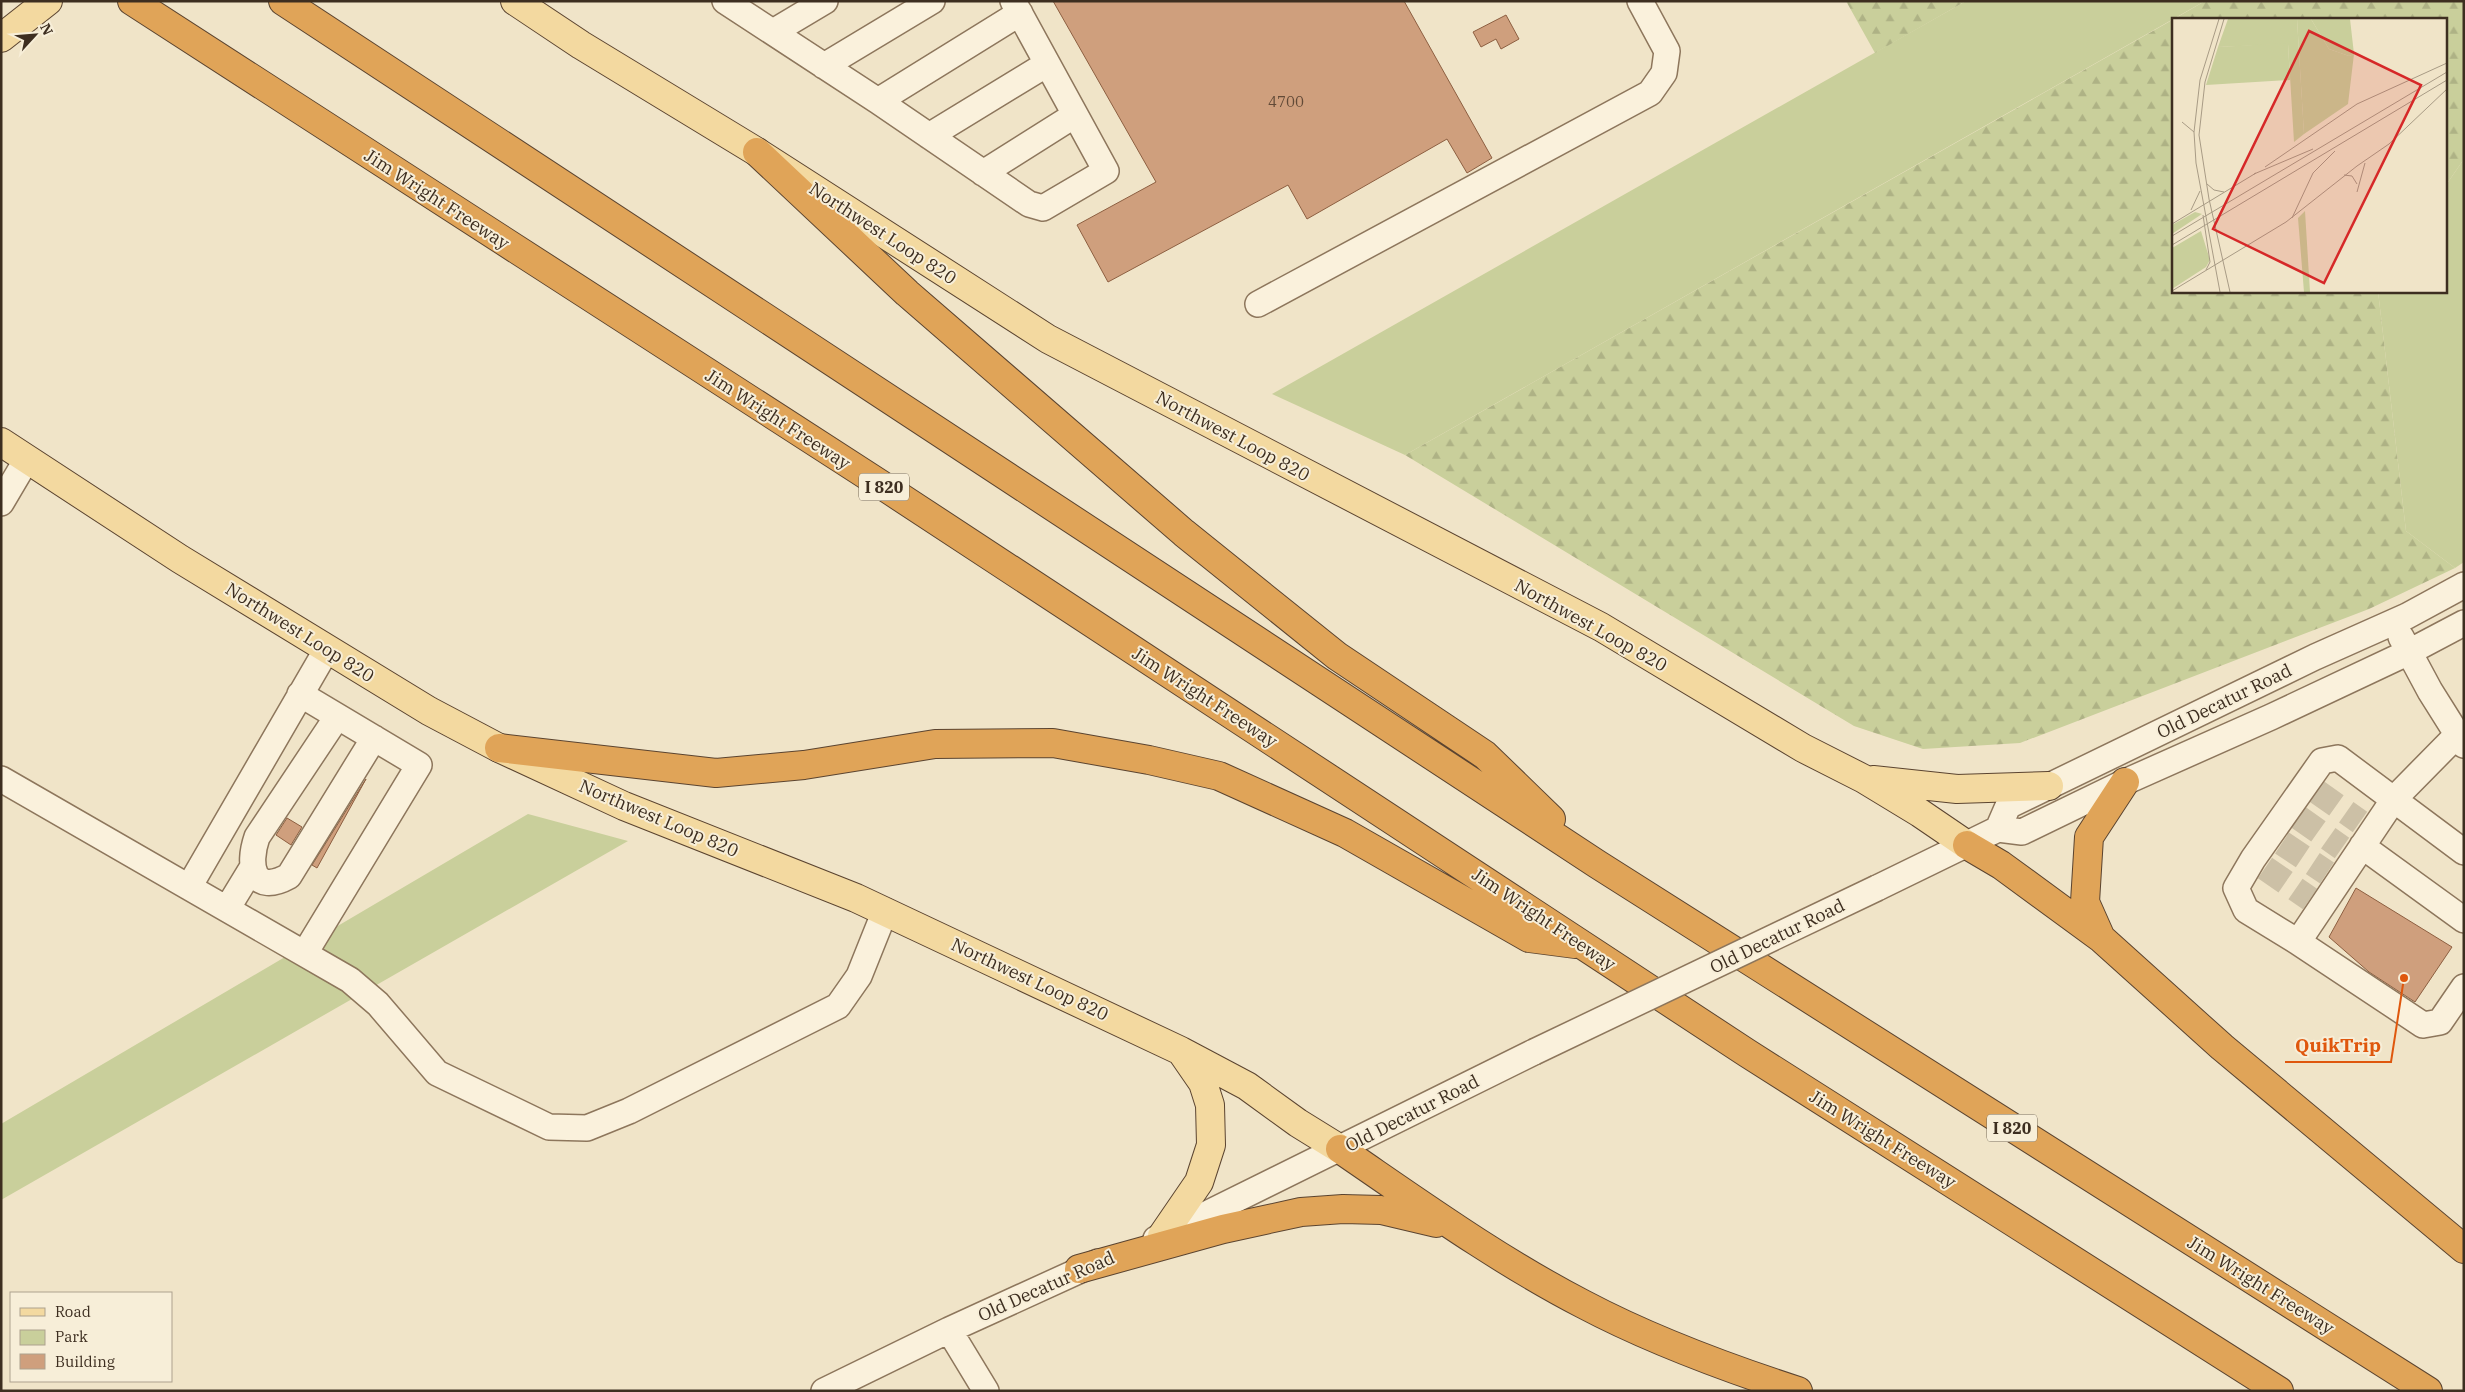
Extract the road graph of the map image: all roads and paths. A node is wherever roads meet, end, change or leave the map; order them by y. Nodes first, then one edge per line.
1 (48, 1) edge
2 (132, 1) edge
3 (283, 1) edge
4 (514, 1) edge
5 (725, 1) edge
6 (825, 1) edge
7 (932, 1) edge
8 (1640, 1) edge
9 (1017, 7) edge
10 (773, 32) junction
11 (1, 38) edge
12 (1047, 64) junction
13 (824, 66) junction
14 (878, 101) junction
15 (1075, 115) junction
16 (929, 136) junction
17 (757, 152) junction
18 (983, 173) junction
19 (1258, 304) dead end
20 (1, 442) edge
21 (27, 459) junction
22 (1, 503) edge
23 (2464, 585) edge
24 (2394, 622) junction
25 (2464, 623) edge
26 (327, 649) junction
27 (2409, 652) junction
28 (300, 694) junction
29 (337, 716) junction
30 (374, 738) junction
31 (2460, 740) edge
32 (499, 748) junction
33 (1, 778) edge
34 (1864, 779) junction
35 (2125, 782) junction
36 (2048, 786) junction
37 (2394, 799) junction
38 (1998, 830) junction
39 (2358, 841) junction
40 (1967, 845) junction
41 (2464, 852) edge
42 (1597, 864) junction
43 (252, 868) junction
44 (189, 887) junction
45 (227, 908) junction
46 (885, 911) junction
47 (2464, 920) edge
48 (2102, 940) junction
49 (2298, 942) junction
50 (1582, 945) junction
51 (305, 953) junction
52 (2464, 987) edge
53 (1181, 1051) junction
54 (1340, 1149) junction
55 (1456, 1229) junction
56 (1162, 1236) junction
57 (2464, 1249) edge
58 (1079, 1269) junction
59 (950, 1330) junction
60 (824, 1391) edge
61 (986, 1391) edge
62 (1798, 1391) edge
63 (2278, 1391) edge
64 (2428, 1391) edge

1 - 11 main road
2 - 50 highway, Jim Wright Freeway / I 820
3 - 42 highway, Jim Wright Freeway / I 820
4 - 17 main road, Northwest Loop 820
5 - 10 street
6 - 10 street
7 - 13 street
8 - 19 street
9 - 12 street
9 - 14 street
10 - 13 street
12 - 15 street
12 - 16 street
13 - 14 street
14 - 16 street
15 - 18 street
15 - 18 street
16 - 18 street
17 - 34 main road, Northwest Loop 820
17 - 42 highway
20 - 21 main road, Northwest Loop 820
21 - 22 street
21 - 26 main road, Northwest Loop 820
23 - 24 street, Old Decatur Road
24 - 27 street
24 - 36 street, Old Decatur Road
25 - 27 street, Old Decatur Road
26 - 28 street
26 - 32 main road, Northwest Loop 820
27 - 31 street
27 - 35 street, Old Decatur Road
28 - 29 street
28 - 44 street
29 - 30 street
29 - 43 street
30 - 43 street
30 - 51 street
31 - 37 street
32 - 46 main road, Northwest Loop 820
32 - 50 highway
33 - 44 street
34 - 36 main road
34 - 40 main road, Northwest Loop 820
35 - 38 street, Old Decatur Road
35 - 48 highway
36 - 38 street, Old Decatur Road
37 - 39 street
37 - 41 street
37 - 49 street
38 - 40 street, Old Decatur Road
39 - 47 street
39 - 49 street
40 - 48 highway
40 - 54 street, Old Decatur Road, bridge
42 - 64 highway, Jim Wright Freeway / I 820
43 - 45 street
44 - 45 street
45 - 51 street
46 - 51 street
46 - 53 main road, Northwest Loop 820
48 - 57 highway
49 - 52 street
50 - 63 highway, Jim Wright Freeway / I 820
53 - 54 main road, Northwest Loop 820
53 - 56 main road
54 - 55 highway
54 - 56 street, Old Decatur Road
55 - 58 highway
55 - 62 highway
56 - 58 street, Old Decatur Road
58 - 59 street, Old Decatur Road
59 - 60 street, Old Decatur Road
59 - 61 street

